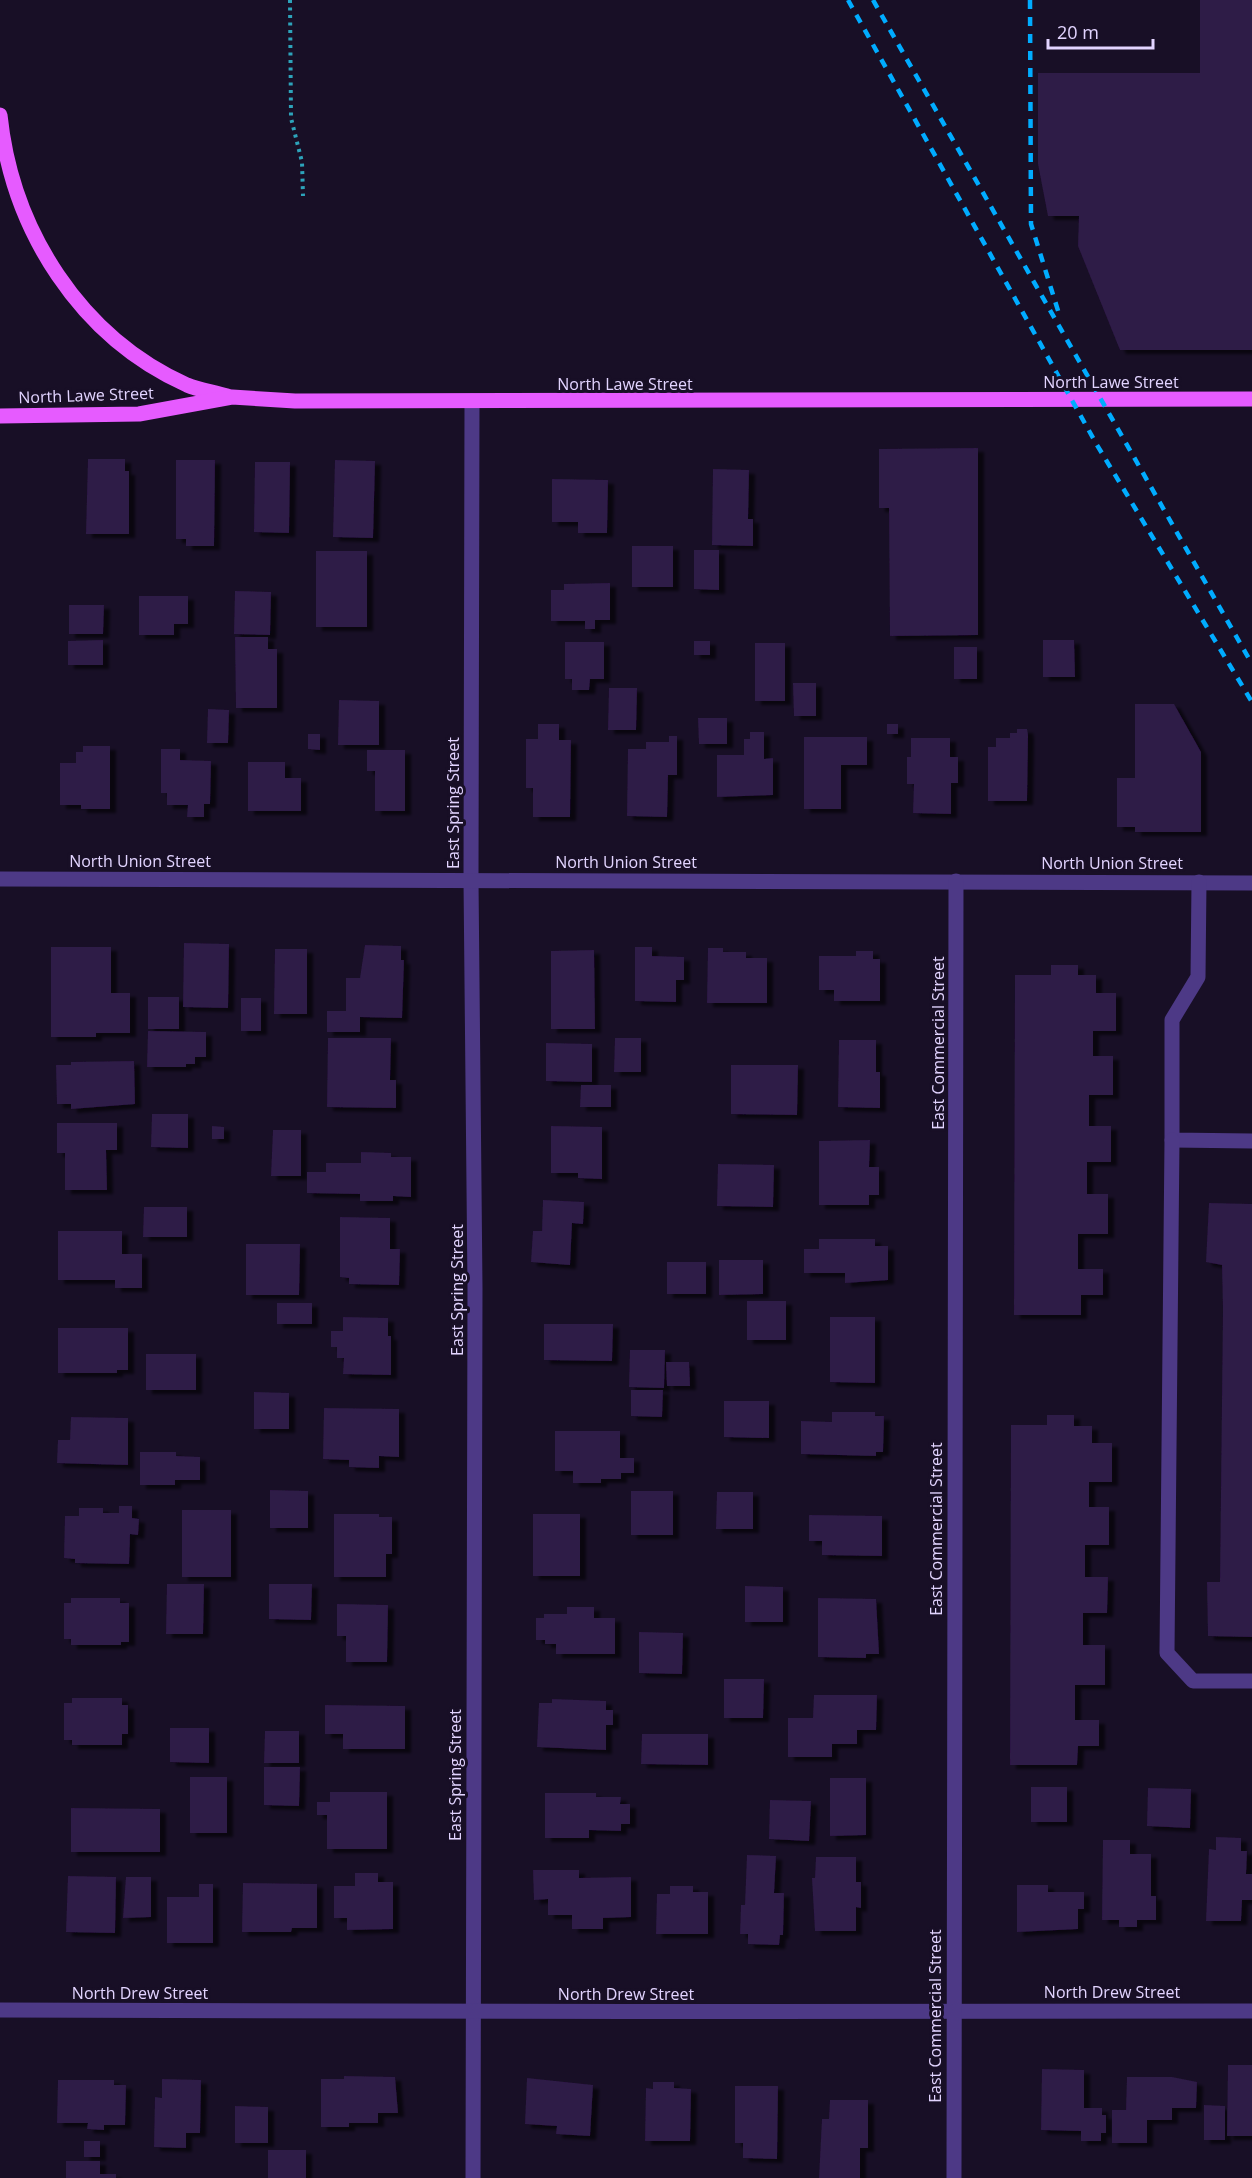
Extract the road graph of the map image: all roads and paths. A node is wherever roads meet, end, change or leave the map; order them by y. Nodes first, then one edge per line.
1 (290, 0) edge
2 (0, 116) edge
3 (303, 196) dead end
4 (232, 397) junction
5 (1252, 399) edge
6 (472, 401) junction
7 (0, 416) edge
8 (0, 879) edge
9 (471, 880) junction
10 (956, 881) junction
11 (1200, 882) junction
12 (1252, 883) edge
13 (1172, 1140) junction
14 (1252, 1141) edge
15 (1252, 1681) edge
16 (0, 2010) edge
17 (953, 2010) junction
18 (1252, 2011) edge
19 (472, 2014) junction
20 (472, 2178) edge
21 (954, 2178) edge

1 - 3 path
2 - 4 main road
4 - 6 main road, North Lawe Street
4 - 7 main road, North Lawe Street
5 - 6 main road, North Lawe Street
6 - 9 street, East Spring Street
8 - 9 street, North Union Street
9 - 10 street, North Union Street
9 - 19 street, East Spring Street
10 - 11 street, North Union Street
10 - 17 street, East Commercial Street
11 - 12 street, North Union Street
11 - 13 street
13 - 14 street
13 - 15 street
16 - 19 street, North Drew Street
17 - 18 street, North Drew Street
17 - 19 street, North Drew Street
17 - 21 street, East Commercial Street
19 - 20 street, East Spring Street

